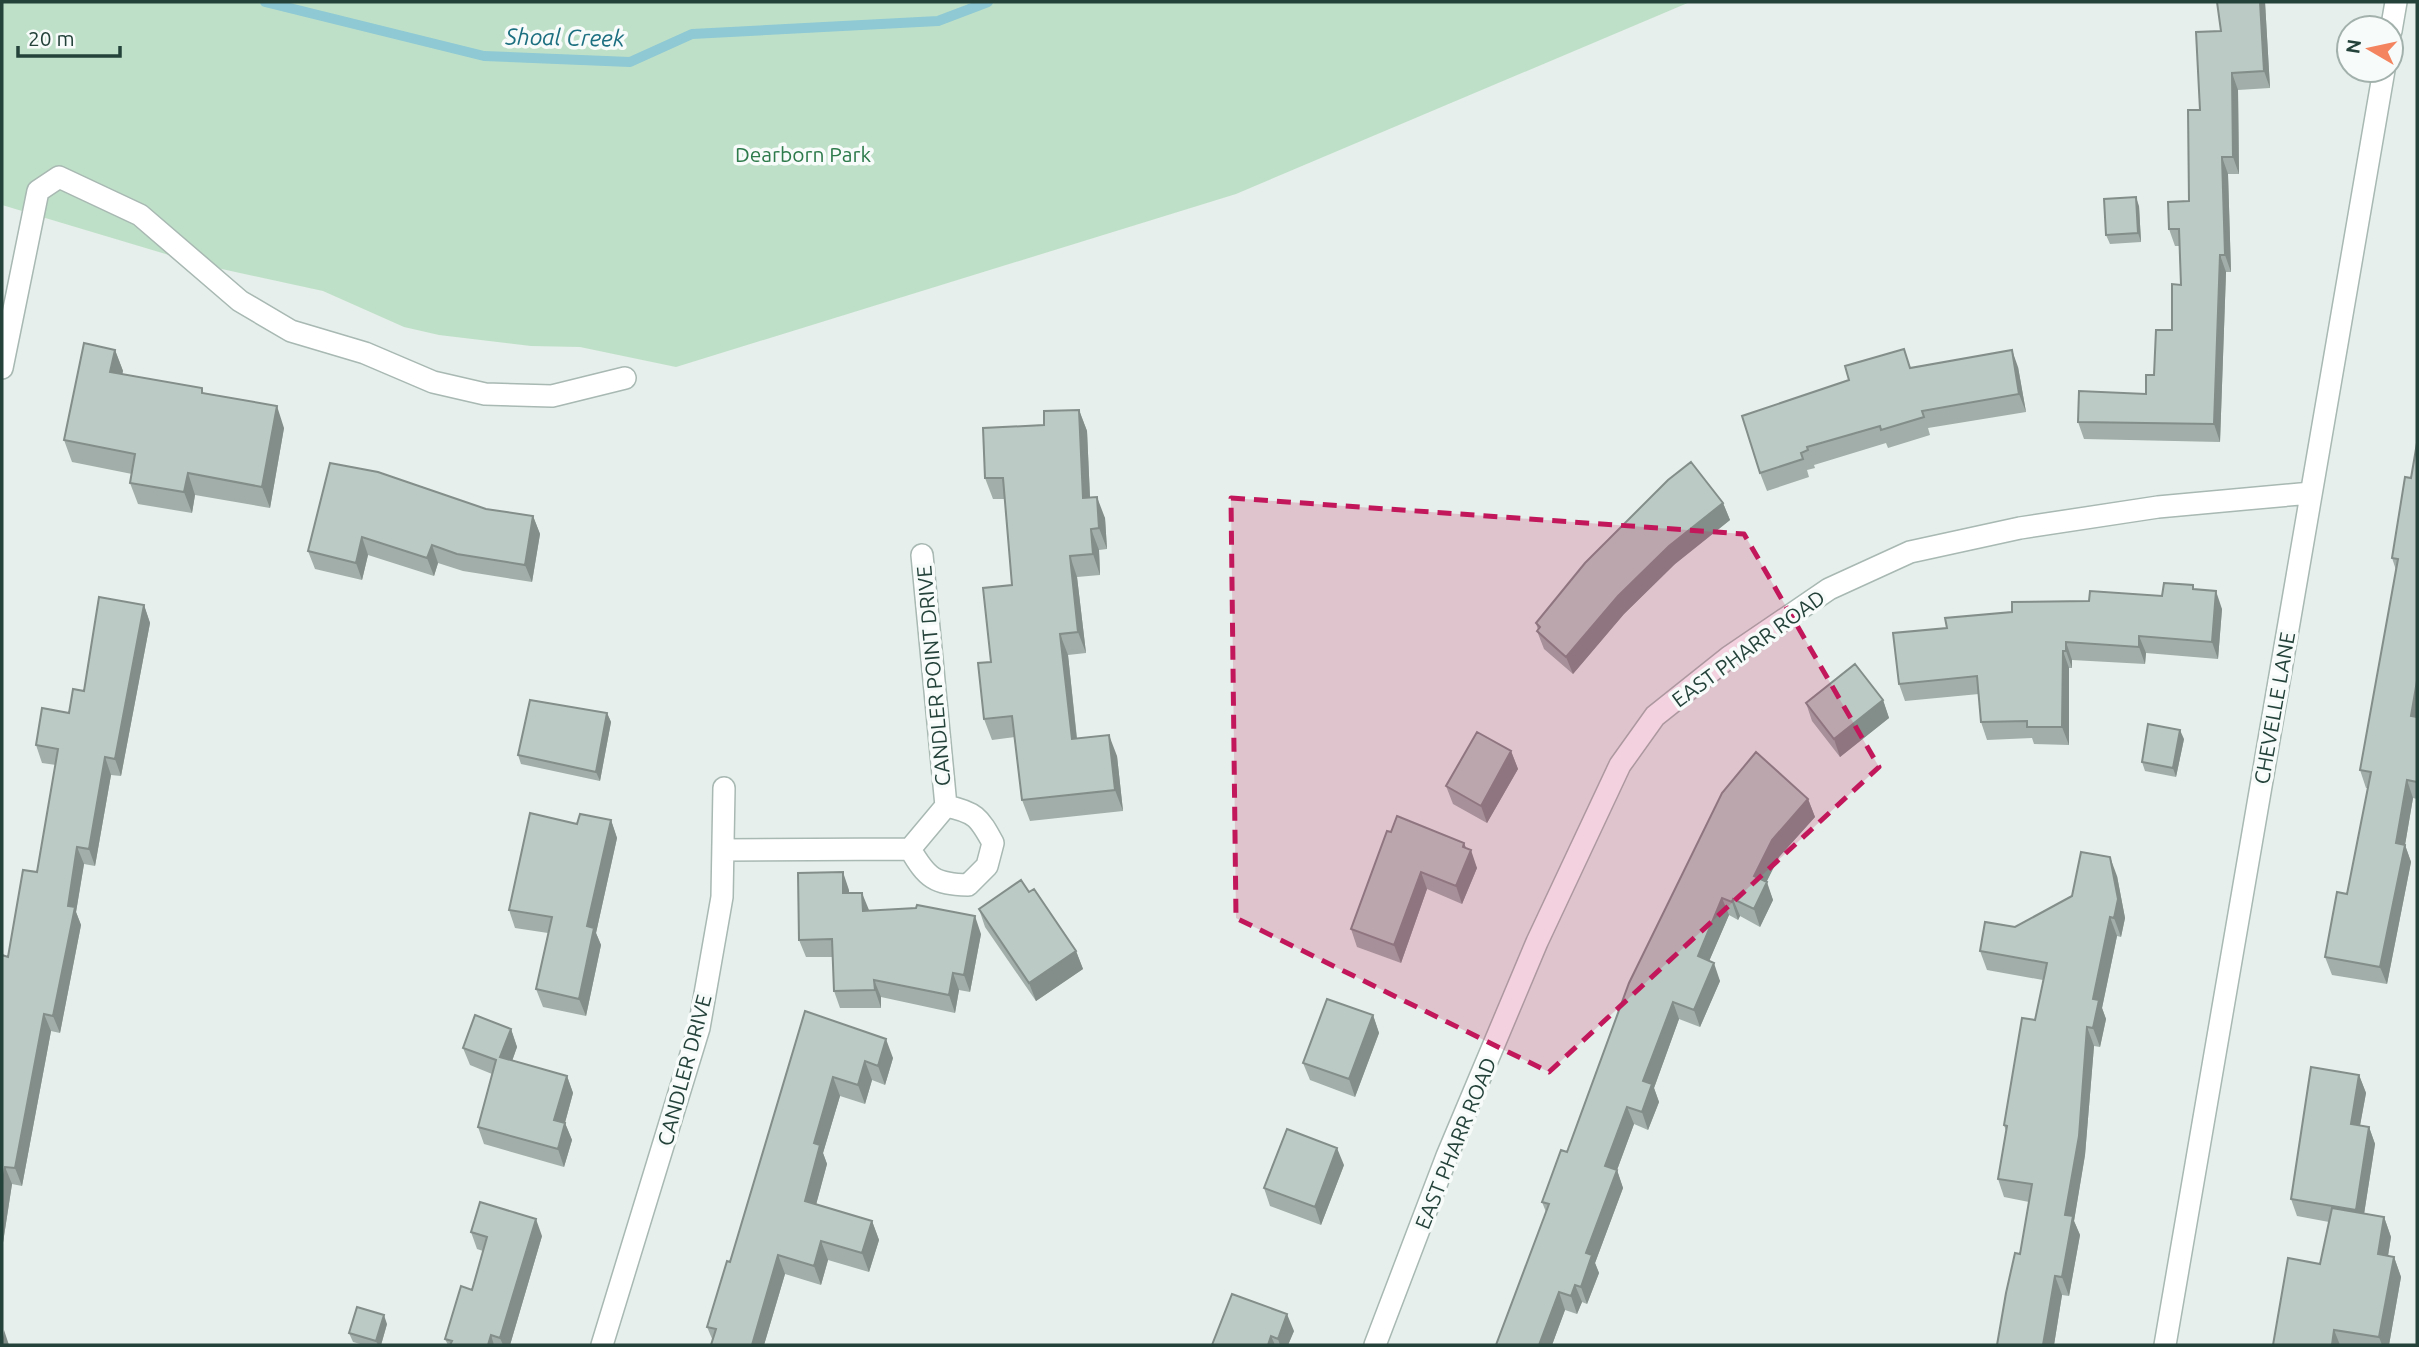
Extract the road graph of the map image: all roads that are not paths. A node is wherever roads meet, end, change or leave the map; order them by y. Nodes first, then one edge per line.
1 (2382, 84) edge
2 (2, 368) edge
3 (625, 378) dead end
4 (2311, 494) junction
5 (922, 555) dead end
6 (724, 788) dead end
7 (946, 806) junction
8 (910, 849) junction
9 (723, 850) junction
10 (602, 1345) edge
11 (1375, 1345) edge
12 (2165, 1345) edge

1 - 4 street, CHEVELLE LANE
2 - 3 street
4 - 11 street, EAST PHARR ROAD
4 - 12 street, CHEVELLE LANE
5 - 7 street, CANDLER POINT DRIVE
6 - 9 street, CANDLER DRIVE
7 - 8 street, CANDLER POINT DRIVE
7 - 8 street
8 - 9 street
9 - 10 street, CANDLER DRIVE

